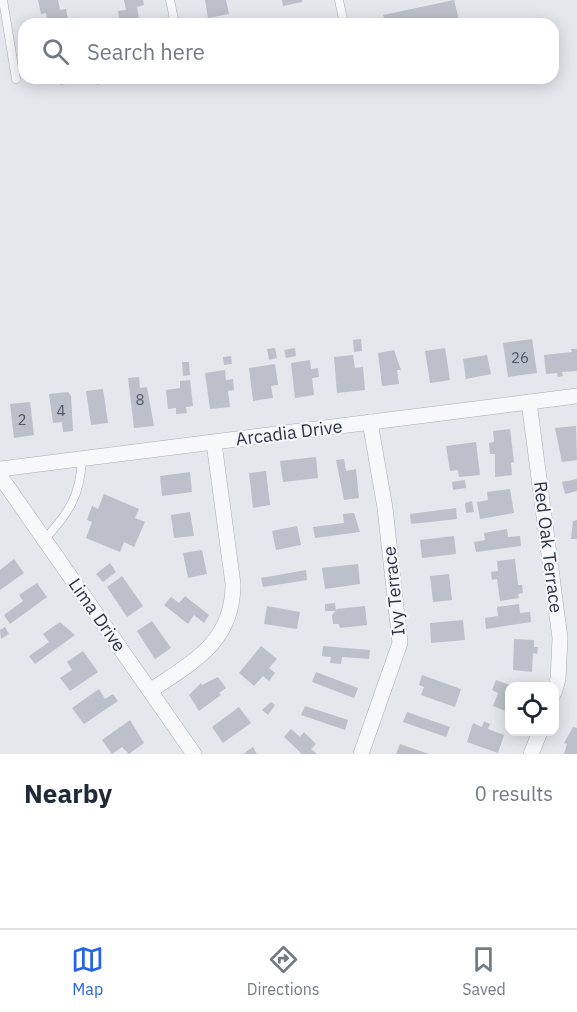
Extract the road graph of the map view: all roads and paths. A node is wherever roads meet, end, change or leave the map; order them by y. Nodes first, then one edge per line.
1 (3, 0) edge
2 (170, 0) edge
3 (339, 0) edge
4 (174, 18) edge
5 (343, 18) edge
6 (16, 79) dead end
7 (577, 396) edge
8 (529, 402) junction
9 (370, 422) junction
10 (214, 442) junction
11 (82, 460) junction
12 (0, 469) edge
13 (0, 476) edge
14 (44, 540) junction
15 (557, 682) edge
16 (150, 691) junction
17 (538, 736) edge
18 (195, 754) edge
19 (361, 754) edge
20 (531, 754) edge

1 - 6 lane
2 - 4 lane
3 - 5 lane
7 - 8 street, Arcadia Drive
8 - 9 street, Arcadia Drive
8 - 15 street, Red Oak Terrace
9 - 10 street, Arcadia Drive
9 - 19 street, Ivy Terrace
10 - 11 street, Arcadia Drive
10 - 16 street
11 - 12 street, Arcadia Drive
11 - 14 lane
13 - 14 street, Lima Drive
14 - 16 street, Lima Drive
16 - 18 street, Lima Drive
17 - 20 street

